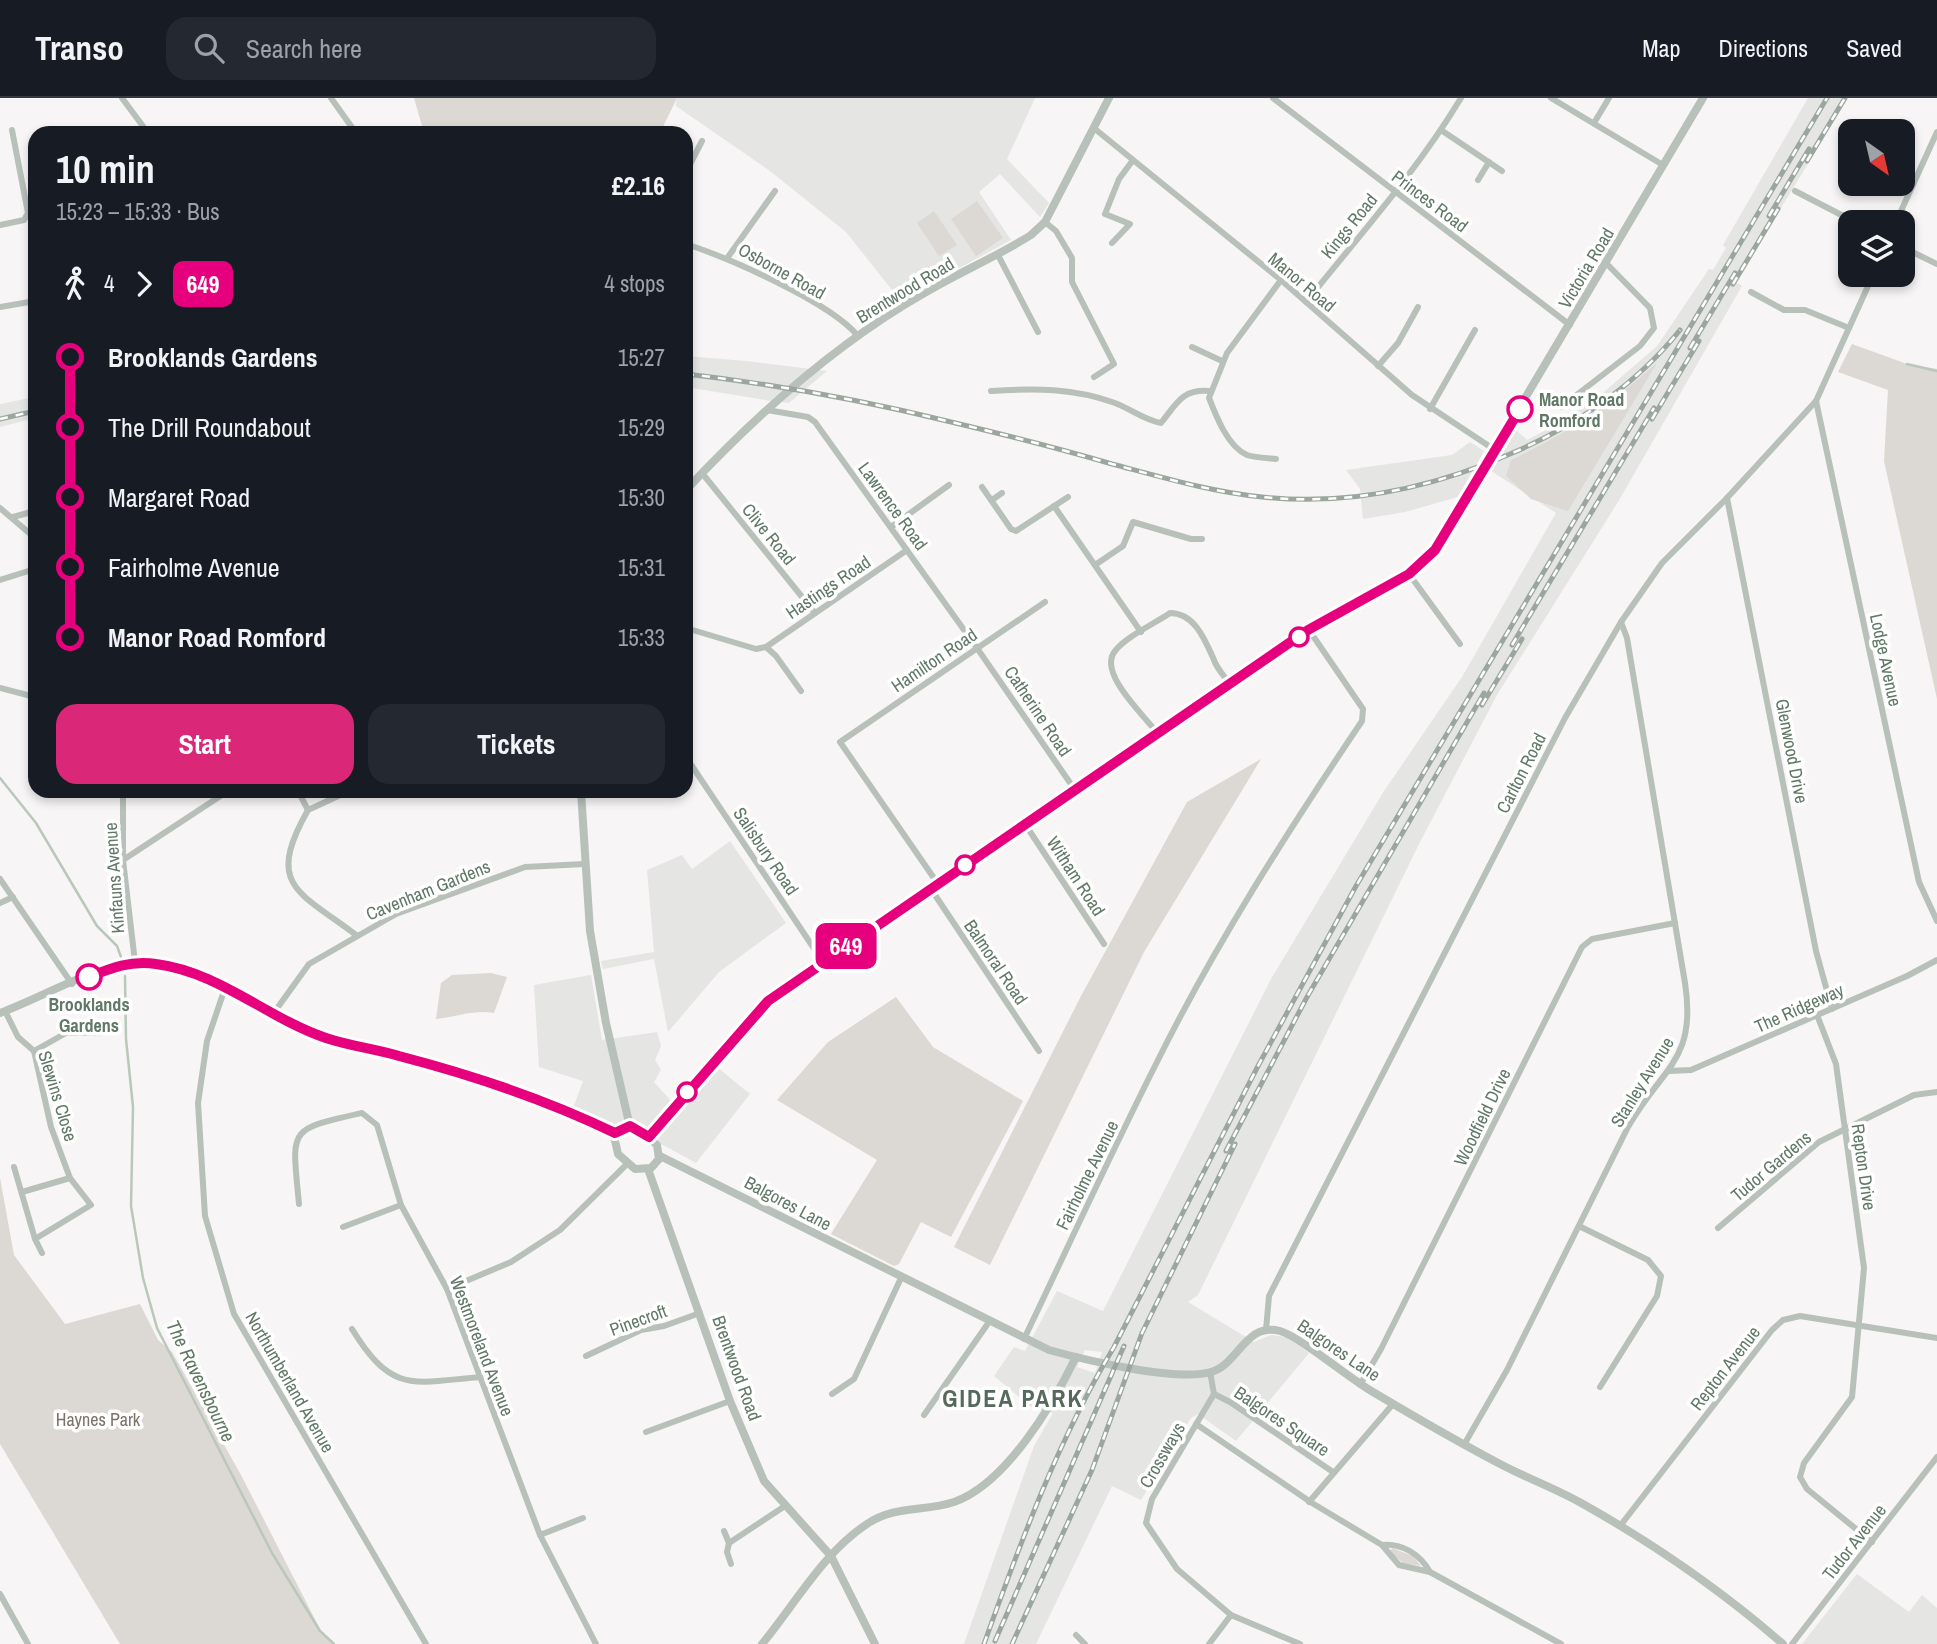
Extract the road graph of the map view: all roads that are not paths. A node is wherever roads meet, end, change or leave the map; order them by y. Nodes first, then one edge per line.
1 (122, 98) edge
2 (331, 98) edge
3 (1109, 98) edge
4 (1273, 98) edge
5 (1461, 98) edge
6 (1553, 98) edge
7 (1609, 98) edge
8 (1703, 98) edge
9 (1594, 123) junction
10 (143, 126) edge
11 (351, 126) edge
12 (1095, 129) junction
13 (12, 130) dead end
14 (1441, 130) junction
15 (1937, 132) edge
16 (702, 141) dead end
17 (693, 153) edge
18 (1133, 160) junction
19 (1489, 162) junction
20 (1663, 166) junction
21 (1502, 171) dead end
22 (1478, 180) dead end
23 (775, 191) dead end
24 (1795, 191) dead end
25 (1395, 192) junction
26 (1901, 210) edge
27 (1838, 213) edge
28 (1045, 222) junction
29 (0, 225) edge
30 (1112, 243) dead end
31 (693, 246) edge
32 (1915, 253) edge
33 (998, 255) junction
34 (728, 257) junction
35 (1607, 264) junction
36 (1937, 264) edge
37 (1280, 281) junction
38 (1868, 287) edge
39 (1751, 292) dead end
40 (28, 302) edge
41 (1306, 302) junction
42 (0, 307) edge
43 (1418, 307) dead end
44 (1570, 325) junction
45 (1849, 328) junction
46 (1475, 330) dead end
47 (1038, 332) dead end
48 (858, 336) junction
49 (1192, 347) dead end
50 (1222, 361) junction
51 (1378, 366) junction
52 (1094, 377) dead end
53 (990, 391) dead end
54 (1209, 391) junction
55 (1815, 401) junction
56 (1561, 407) dead end
57 (1430, 409) junction
58 (767, 410) junction
59 (1494, 452) junction
60 (1276, 459) dead end
61 (702, 473) junction
62 (693, 483) edge
63 (949, 485) dead end
64 (982, 487) dead end
65 (1002, 493) dead end
66 (1068, 497) dead end
67 (1727, 498) junction
68 (992, 500) junction
69 (1054, 506) junction
70 (0, 508) edge
71 (28, 512) edge
72 (13, 517) junction
73 (891, 527) junction
74 (28, 531) edge
75 (1202, 539) dead end
76 (907, 550) junction
77 (1095, 565) junction
78 (28, 571) edge
79 (1409, 574) junction
80 (0, 580) edge
81 (1045, 602) dead end
82 (815, 613) junction
83 (1621, 622) junction
84 (693, 630) edge
85 (1308, 630) junction
86 (1142, 632) junction
87 (1460, 644) dead end
88 (766, 647) junction
89 (977, 648) junction
90 (1230, 684) junction
91 (0, 688) edge
92 (801, 691) dead end
93 (28, 695) edge
94 (1158, 734) junction
95 (840, 742) joint
96 (693, 767) edge
97 (1074, 790) junction
98 (123, 798) edge
99 (218, 798) edge
100 (302, 798) edge
101 (334, 798) edge
102 (581, 798) edge
103 (308, 810) junction
104 (1025, 824) junction
105 (123, 860) junction
106 (584, 864) junction
107 (0, 879) edge
108 (934, 887) junction
109 (13, 897) junction
110 (0, 903) edge
111 (1937, 921) edge
112 (1675, 923) junction
113 (356, 935) junction
114 (1104, 944) dead end
115 (1937, 960) edge
116 (135, 962) junction
117 (823, 962) junction
118 (72, 984) junction
119 (225, 988) junction
120 (1832, 1009) junction
121 (3, 1012) edge
122 (273, 1014) junction
123 (1817, 1015) junction
124 (109, 1032) dead end
125 (34, 1051) junction
126 (1039, 1051) dead end
127 (1669, 1071) junction
128 (1937, 1092) edge
129 (630, 1126) junction
130 (1845, 1130) junction
131 (615, 1133) junction
132 (649, 1137) junction
133 (660, 1156) junction
134 (627, 1164) junction
135 (14, 1167) dead end
136 (648, 1170) junction
137 (70, 1178) junction
138 (22, 1192) junction
139 (299, 1204) dead end
140 (401, 1205) junction
141 (1579, 1226) junction
142 (343, 1227) dead end
143 (1718, 1228) dead end
144 (35, 1239) junction
145 (43, 1253) dead end
146 (901, 1278) junction
147 (447, 1289) junction
148 (700, 1313) junction
149 (989, 1322) junction
150 (1859, 1326) junction
151 (352, 1329) dead end
152 (1266, 1330) junction
153 (1937, 1338) edge
154 (1024, 1340) junction
155 (586, 1356) dead end
156 (1076, 1357) junction
157 (1210, 1373) junction
158 (480, 1377) junction
159 (1360, 1385) junction
160 (1600, 1387) dead end
161 (831, 1394) dead end
162 (1214, 1394) junction
163 (730, 1401) junction
164 (1393, 1404) junction
165 (924, 1415) dead end
166 (1196, 1424) junction
167 (646, 1432) dead end
168 (1465, 1443) junction
169 (1937, 1457) edge
170 (1334, 1472) junction
171 (1309, 1502) junction
172 (785, 1506) junction
173 (583, 1518) dead end
174 (1620, 1526) junction
175 (724, 1531) dead end
176 (540, 1535) junction
177 (1872, 1542) junction
178 (730, 1543) junction
179 (1382, 1545) junction
180 (831, 1556) junction
181 (732, 1564) dead end
182 (1430, 1572) junction
183 (0, 1594) edge
184 (1231, 1615) junction
185 (1076, 1635) dead end
186 (1780, 1643) edge
187 (28, 1644) edge
188 (426, 1644) edge
189 (596, 1644) edge
190 (762, 1644) edge
191 (875, 1644) edge
192 (1085, 1644) edge
193 (1209, 1644) edge
194 (1300, 1644) edge
195 (1561, 1644) edge
196 (1792, 1644) edge

1 - 10 street
2 - 11 street
3 - 12 street, Brentwood Road
4 - 25 street, Princes Road
5 - 14 street, Kings Road
6 - 9 street
7 - 9 street
8 - 20 street, Victoria Road
9 - 20 street
12 - 18 street, Manor Road
12 - 28 street, Brentwood Road
13 - 29 street
14 - 19 street
14 - 25 street, Kings Road
15 - 26 street
16 - 17 street
18 - 30 street
18 - 37 street, Manor Road
19 - 21 street
19 - 22 street
20 - 35 street, Victoria Road
23 - 34 street
24 - 27 street
25 - 41 street, Kings Road
25 - 44 street, Princes Road
28 - 33 street, Brentwood Road
28 - 52 street
31 - 34 street, Osborne Road
32 - 36 street
33 - 47 street
33 - 48 street, Brentwood Road
34 - 48 street, Osborne Road
35 - 44 street, Victoria Road
35 - 56 street
37 - 41 street, Manor Road
37 - 50 street
38 - 45 street, Carlton Road
39 - 45 street
40 - 42 street
41 - 51 street, Manor Road
43 - 51 street
44 - 59 street, Victoria Road
45 - 55 street, Carlton Road
46 - 57 street
48 - 58 street, Brentwood Road
49 - 50 street
50 - 54 street
51 - 57 street, Manor Road
53 - 54 street
54 - 60 street
55 - 67 street, Carlton Road
55 - 111 street, Lodge Avenue
57 - 59 street, Manor Road
58 - 61 street, Brentwood Road
58 - 73 street, Lawrence Road
59 - 79 street, Victoria Road
61 - 62 street, Brentwood Road
61 - 82 street, Clive Road
63 - 73 street
64 - 68 street
65 - 68 street
66 - 69 street
67 - 83 street, Carlton Road
67 - 120 street, Glenwood Drive
68 - 69 street
69 - 77 street
70 - 72 street
71 - 72 street
72 - 74 street
73 - 76 street, Lawrence Road
75 - 77 street
76 - 82 street, Hastings Road
76 - 89 street, Lawrence Road
77 - 86 street
78 - 80 street
79 - 85 street, Victoria Road
79 - 87 street
81 - 89 street, Hamilton Road
82 - 88 street, Hastings Road
83 - 112 street, Stanley Avenue
83 - 152 street, Carlton Road
84 - 88 street
85 - 90 street, Victoria Road
85 - 154 street, Fairholme Avenue
86 - 90 street
86 - 94 street
88 - 92 street
89 - 95 street, Hamilton Road
89 - 97 street, Catherine Road
90 - 94 street, Victoria Road
91 - 93 street
94 - 97 street, Victoria Road
95 - 108 street, Balmoral Road
96 - 117 street, Salisbury Road
97 - 104 street, Victoria Road
98 - 105 street, Kinfauns Avenue
99 - 105 street
100 - 103 street
101 - 103 street
102 - 106 street
103 - 113 street
104 - 108 street, Victoria Road
104 - 114 street, Witham Road
105 - 116 street, Kinfauns Avenue
106 - 113 street, Cavenham Gardens
106 - 129 street
107 - 109 street
108 - 117 street, Victoria Road
108 - 126 street, Balmoral Road
109 - 110 street
109 - 118 street
112 - 127 street, Stanley Avenue
112 - 159 street, Woodfield Drive
113 - 122 street, Cavenham Gardens
115 - 120 street, The Ridgeway
116 - 118 street
116 - 119 street
117 - 132 street, Victoria Road
118 - 121 street
119 - 122 street
119 - 188 street, Northumberland Avenue
120 - 123 street, The Ridgeway
121 - 125 street, Slewins Close
122 - 131 street
123 - 127 street, The Ridgeway
123 - 130 street, Repton Drive
124 - 125 street
125 - 137 street, Slewins Close
127 - 141 street, Stanley Avenue
128 - 130 street, Tudor Gardens
129 - 131 street
129 - 132 street
130 - 143 street, Tudor Gardens
130 - 150 street, Repton Drive
131 - 134 street
132 - 133 street
133 - 136 street
133 - 146 street, Balgores Lane
134 - 136 street
134 - 147 street
135 - 138 street
136 - 148 street, Brentwood Road
137 - 138 street
137 - 144 street, Slewins Close
138 - 144 street
139 - 140 street, Westmoreland Avenue
140 - 142 street
140 - 147 street, Westmoreland Avenue
141 - 160 street
141 - 168 street, Stanley Avenue
144 - 145 street
146 - 149 street, Balgores Lane
146 - 161 street
147 - 158 street, Westmoreland Avenue
148 - 155 street, Pinecroft
148 - 163 street, Brentwood Road
149 - 154 street, Balgores Lane
149 - 165 street
150 - 153 street, Repton Avenue
150 - 174 street, Repton Avenue
150 - 177 street, Repton Drive
151 - 158 street
152 - 157 street
152 - 159 street, Balgores Lane
154 - 156 street, Balgores Lane
156 - 157 street, Balgores Lane
156 - 180 street
157 - 162 street
158 - 176 street, Westmoreland Avenue
159 - 164 street, Balgores Lane
162 - 166 street, Crossways
162 - 170 street, Balgores Square
163 - 167 street
163 - 172 street, Brentwood Road
164 - 168 street, Balgores Lane
164 - 170 street
166 - 171 street
166 - 184 street, Crossways
168 - 174 street, Balgores Lane
169 - 177 street, Tudor Avenue
170 - 171 street
171 - 179 street
172 - 178 street
172 - 180 street, Brentwood Road
173 - 176 street
174 - 186 street, Balgores Lane
175 - 178 street
176 - 189 street, Westmoreland Avenue
177 - 196 street, Tudor Avenue
178 - 181 street
179 - 182 street
179 - 182 street
180 - 190 street
180 - 191 street, Brentwood Road
182 - 195 street
183 - 187 street
184 - 193 street
184 - 194 street, Crossways
185 - 192 street

